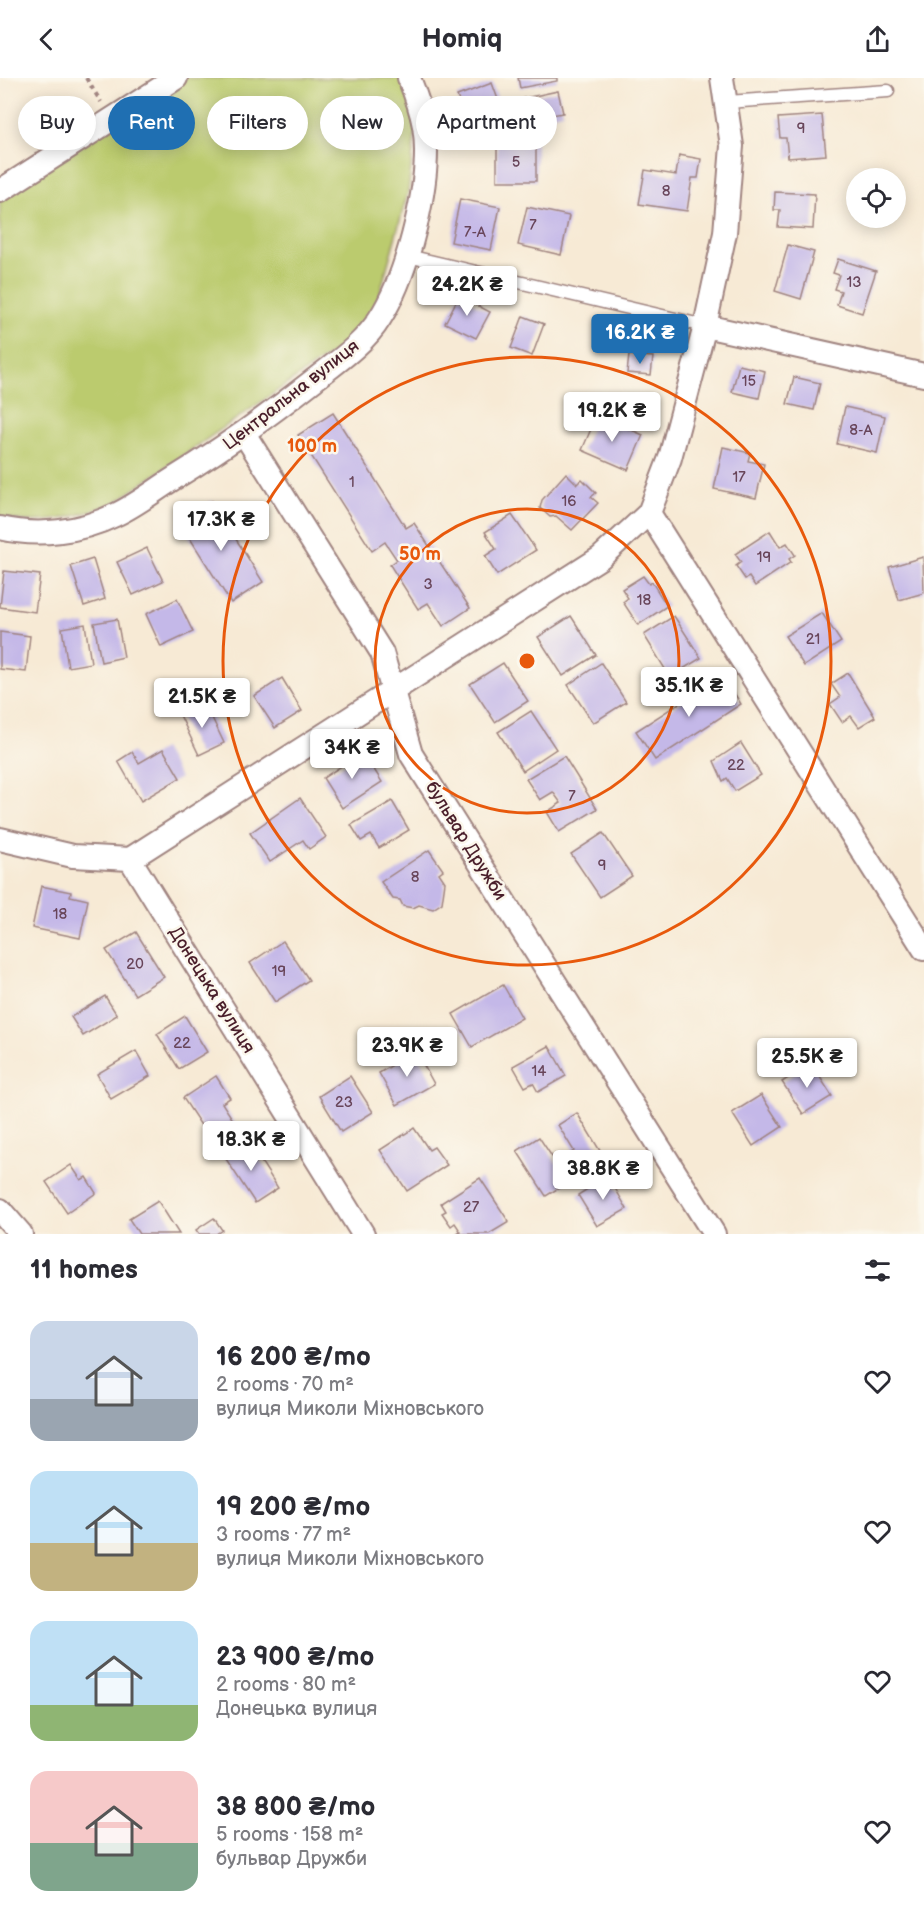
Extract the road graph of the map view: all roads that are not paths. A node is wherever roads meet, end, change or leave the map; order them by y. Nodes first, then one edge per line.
1 (176, 78) edge
2 (409, 78) edge
3 (722, 78) edge
4 (888, 91) dead end
5 (727, 102) junction
6 (0, 191) edge
7 (408, 256) junction
8 (705, 326) junction
9 (924, 375) edge
10 (245, 435) junction
11 (649, 513) junction
12 (0, 528) edge
13 (393, 690) junction
14 (0, 839) edge
15 (130, 859) junction
16 (924, 949) edge
17 (0, 1210) edge
18 (21, 1234) edge
19 (363, 1234) edge
20 (714, 1234) edge

1 - 6 street
2 - 7 street, Центральна вулиця
3 - 5 street
4 - 5 lane
5 - 8 street
7 - 8 lane
7 - 10 street, Центральна вулиця
8 - 9 street
8 - 11 street
10 - 12 street, Центральна вулиця
10 - 13 street, бульвар Дружби
11 - 13 street
11 - 16 street
13 - 15 street
13 - 20 street, бульвар Дружби
14 - 15 street
15 - 19 street, Донецька вулиця
17 - 18 street

